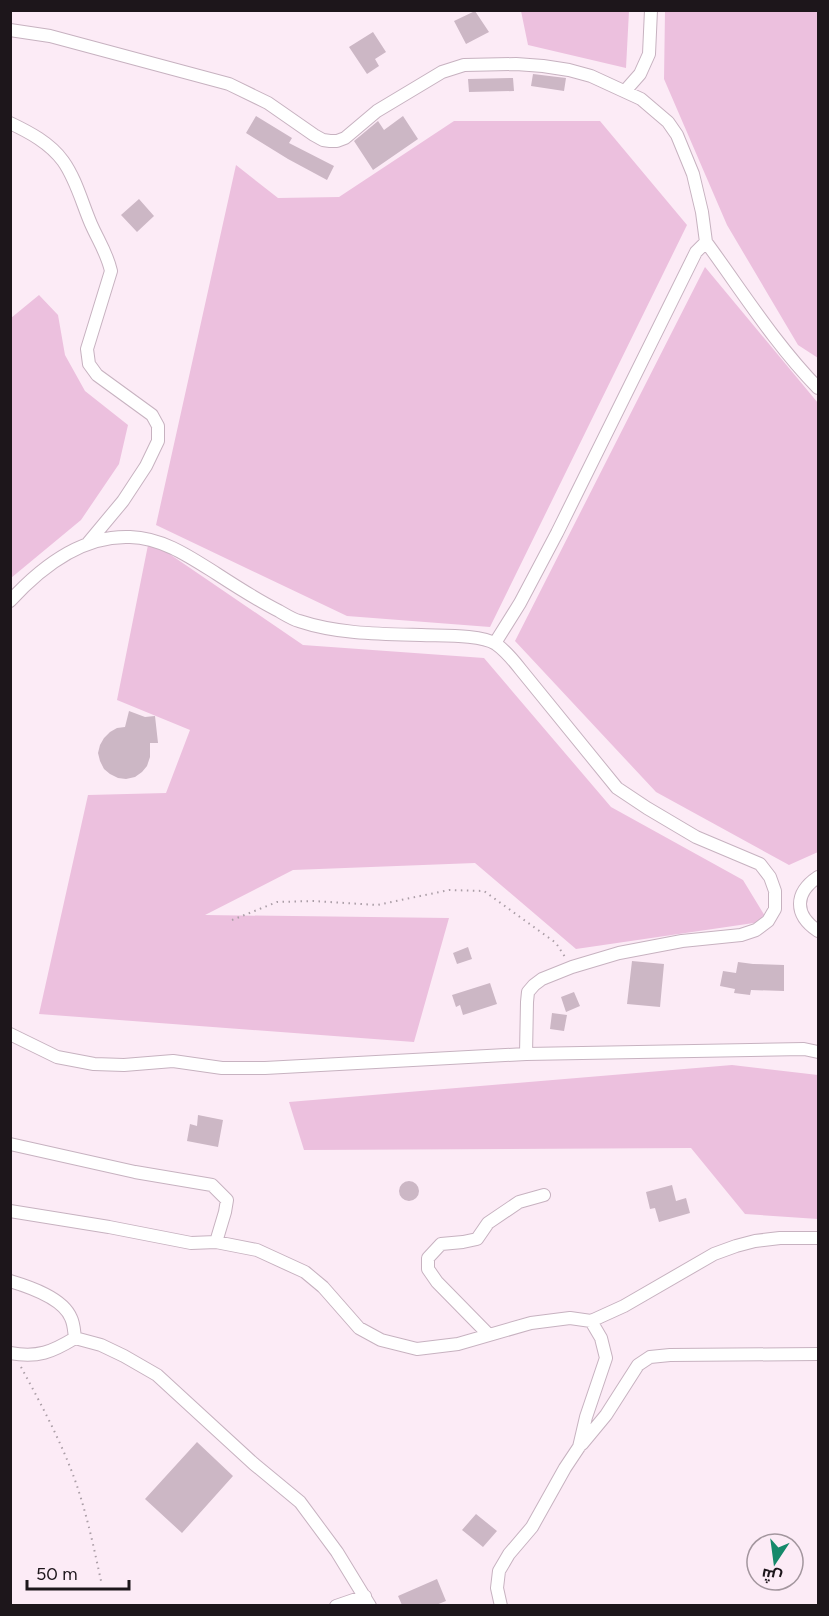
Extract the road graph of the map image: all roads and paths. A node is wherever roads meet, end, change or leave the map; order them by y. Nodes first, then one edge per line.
1 (651, 10) edge
2 (10, 30) edge
3 (625, 91) junction
4 (10, 123) edge
5 (706, 242) junction
6 (819, 388) edge
7 (88, 543) junction
8 (10, 601) edge
9 (495, 643) junction
10 (819, 877) edge
11 (232, 920) dead end
12 (819, 931) edge
13 (572, 967) junction
14 (10, 1034) edge
15 (819, 1043) edge
16 (804, 1049) junction
17 (819, 1052) edge
18 (526, 1054) junction
19 (10, 1144) edge
20 (544, 1195) dead end
21 (10, 1211) edge
22 (819, 1238) edge
23 (216, 1242) junction
24 (10, 1281) edge
25 (591, 1321) junction
26 (489, 1335) junction
27 (75, 1338) junction
28 (12, 1353) edge
29 (819, 1354) edge
30 (579, 1447) junction
31 (101, 1581) dead end
32 (368, 1601) edge
33 (336, 1605) edge
34 (501, 1605) edge

1 - 3 street
2 - 3 street
3 - 5 street
4 - 7 street
5 - 6 street
5 - 9 street
7 - 8 street
7 - 9 street
9 - 13 street
10 - 12 street
11 - 13 path
13 - 18 street
14 - 18 street
15 - 16 street
16 - 17 street
16 - 18 street
19 - 23 street
20 - 26 street
21 - 23 street
22 - 25 street
23 - 26 street
24 - 27 street
25 - 26 street
25 - 30 street
27 - 28 street
27 - 32 street
28 - 31 path
29 - 30 street
30 - 34 street
32 - 33 street

